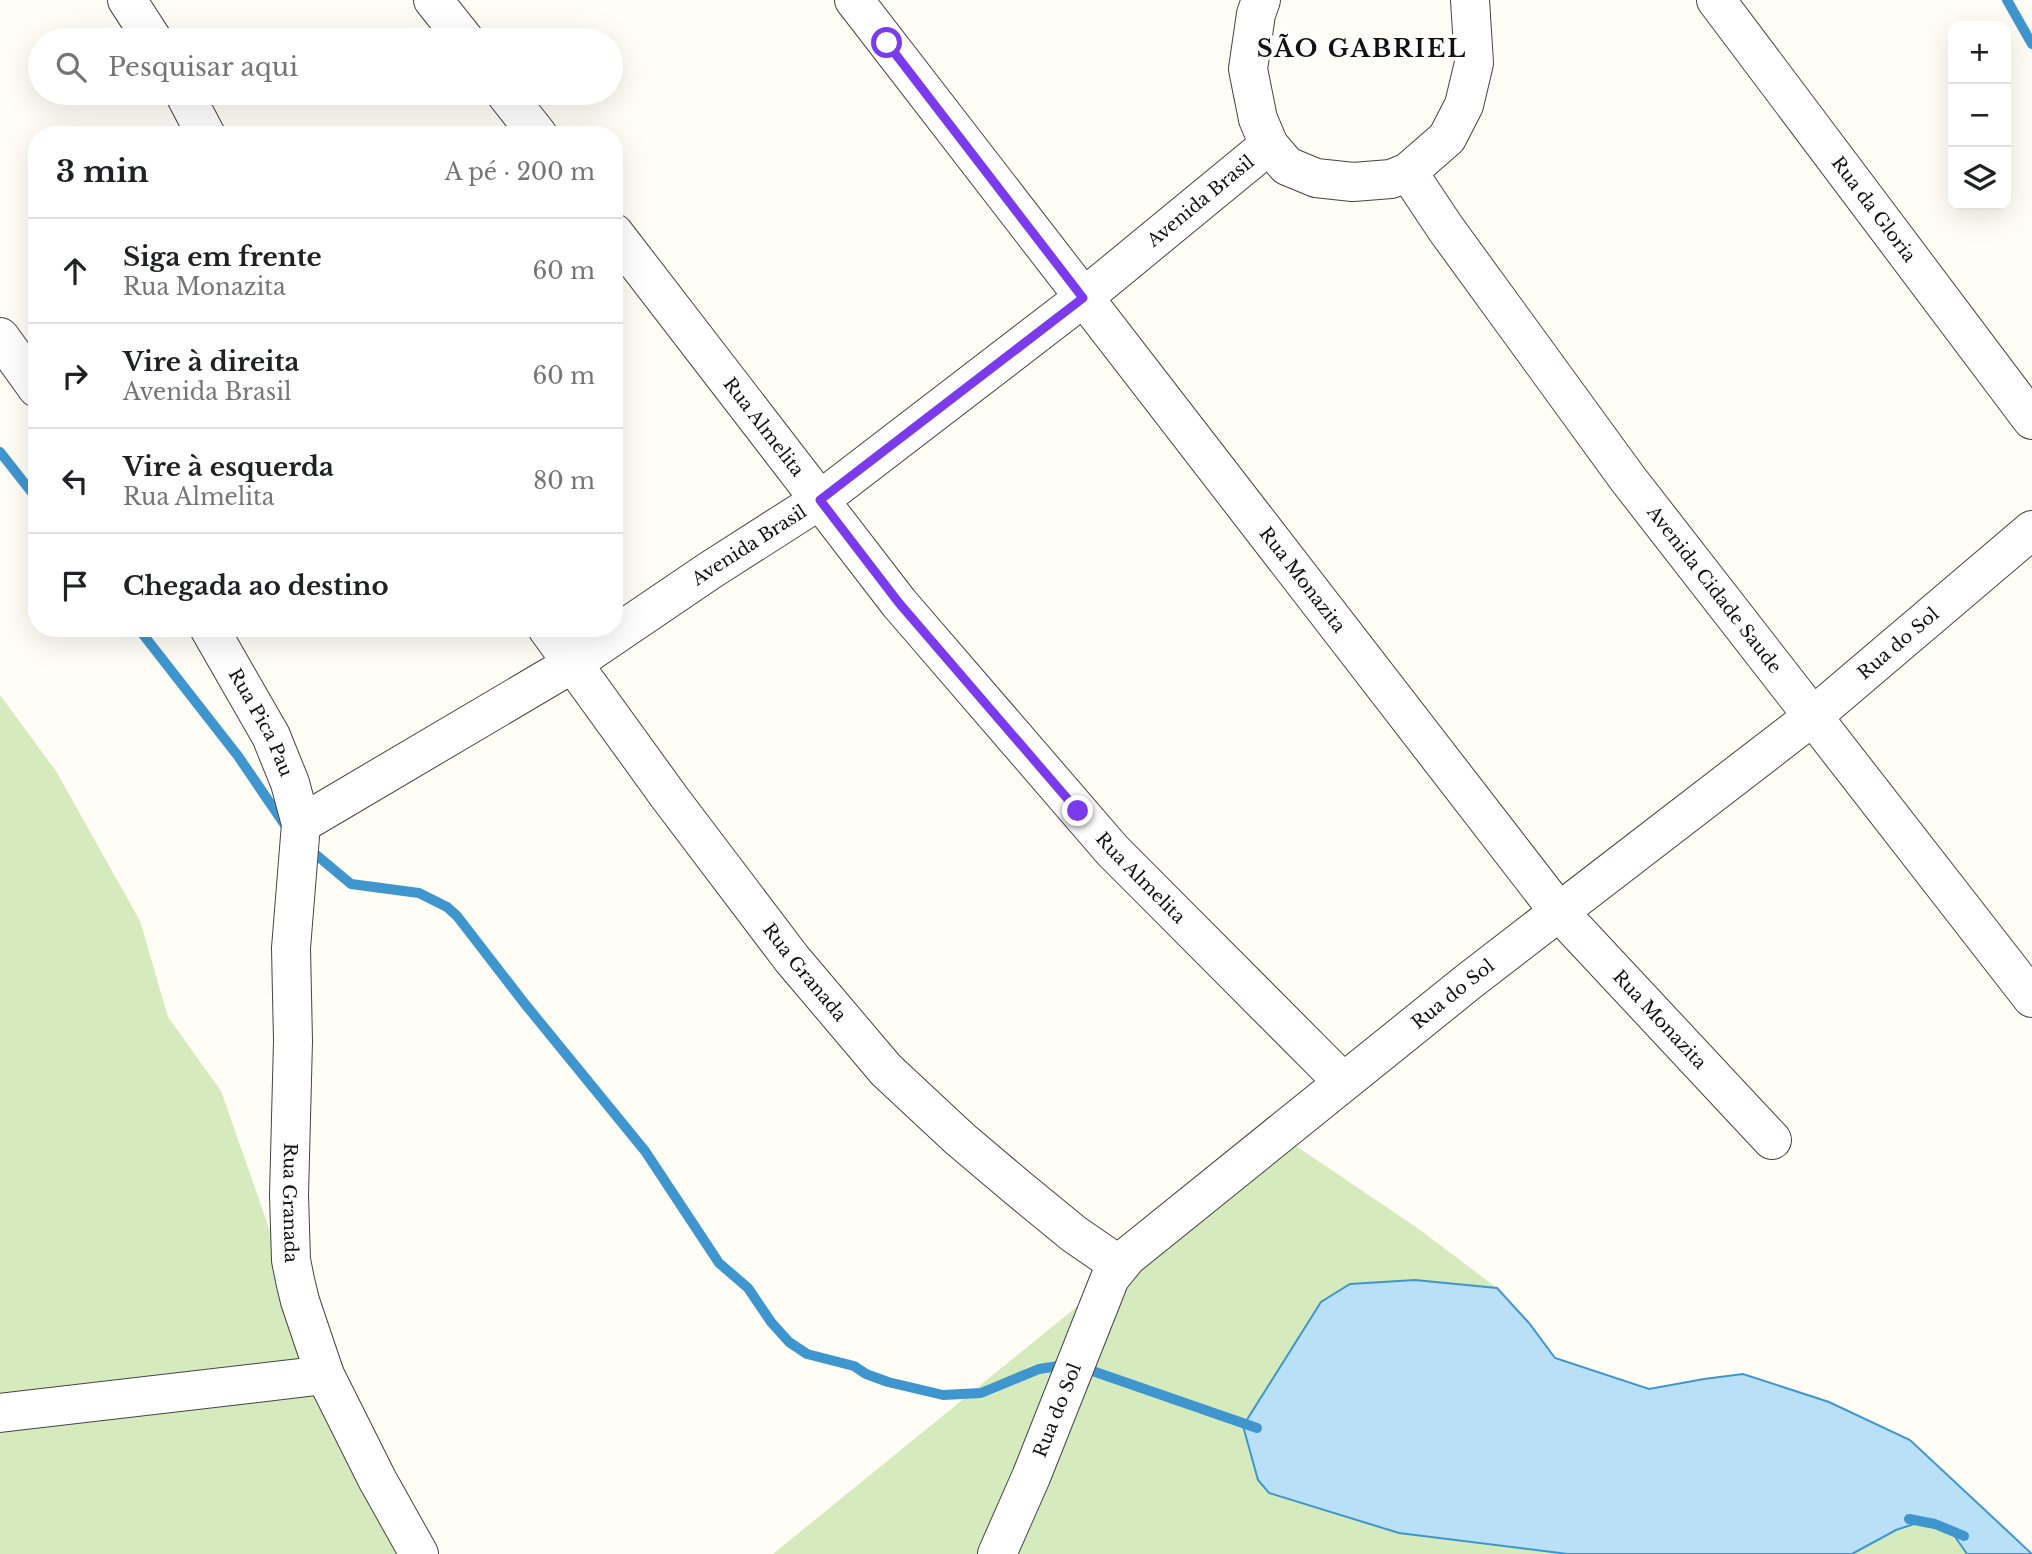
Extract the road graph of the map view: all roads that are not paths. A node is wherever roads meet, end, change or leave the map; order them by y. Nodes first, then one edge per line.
1 (127, 0) edge
2 (433, 0) edge
3 (854, 0) edge
4 (1261, 0) edge
5 (1471, 0) edge
6 (1716, 0) edge
7 (145, 28) edge
8 (455, 28) edge
9 (190, 105) edge
10 (514, 105) edge
11 (201, 126) edge
12 (531, 126) edge
13 (1269, 145) junction
14 (1408, 172) junction
15 (623, 245) edge
16 (1083, 298) junction
17 (0, 337) edge
18 (28, 376) edge
19 (2032, 420) edge
20 (820, 500) junction
21 (2032, 530) edge
22 (623, 629) edge
23 (214, 637) edge
24 (553, 637) edge
25 (611, 637) edge
26 (572, 664) junction
27 (1812, 717) junction
28 (301, 824) junction
29 (1559, 912) junction
30 (2032, 998) edge
31 (1342, 1081) junction
32 (1772, 1140) dead end
33 (1119, 1265) junction
34 (325, 1375) junction
35 (0, 1413) edge
36 (419, 1554) edge
37 (997, 1554) edge

1 - 7 street
2 - 8 street
3 - 16 street, Rua Monazita
4 - 13 street, Avenida Brasil
5 - 14 street, Avenida Brasil
6 - 19 street, Rua da Gloria
9 - 11 street
10 - 12 street
13 - 14 street, Avenida Brasil
13 - 16 street, Avenida Brasil
14 - 27 street, Avenida Cidade Saude
15 - 20 street, Rua Almelita
16 - 20 street, Avenida Brasil
16 - 29 street, Rua Monazita
17 - 18 street
20 - 22 street, Avenida Brasil
20 - 31 street, Rua Almelita
21 - 27 street, Rua do Sol
23 - 28 street, Rua Pica Pau
24 - 26 street, Rua Granada
25 - 26 street, Avenida Brasil
26 - 28 street, Avenida Brasil
26 - 33 street, Rua Granada
27 - 29 street, Rua do Sol
27 - 30 street, Avenida Cidade Saude
28 - 34 street, Rua Granada
29 - 31 street, Rua do Sol
29 - 32 street, Rua Monazita
31 - 33 street, Rua do Sol
33 - 37 street, Rua do Sol
34 - 35 street
34 - 36 street, Rua Granada

